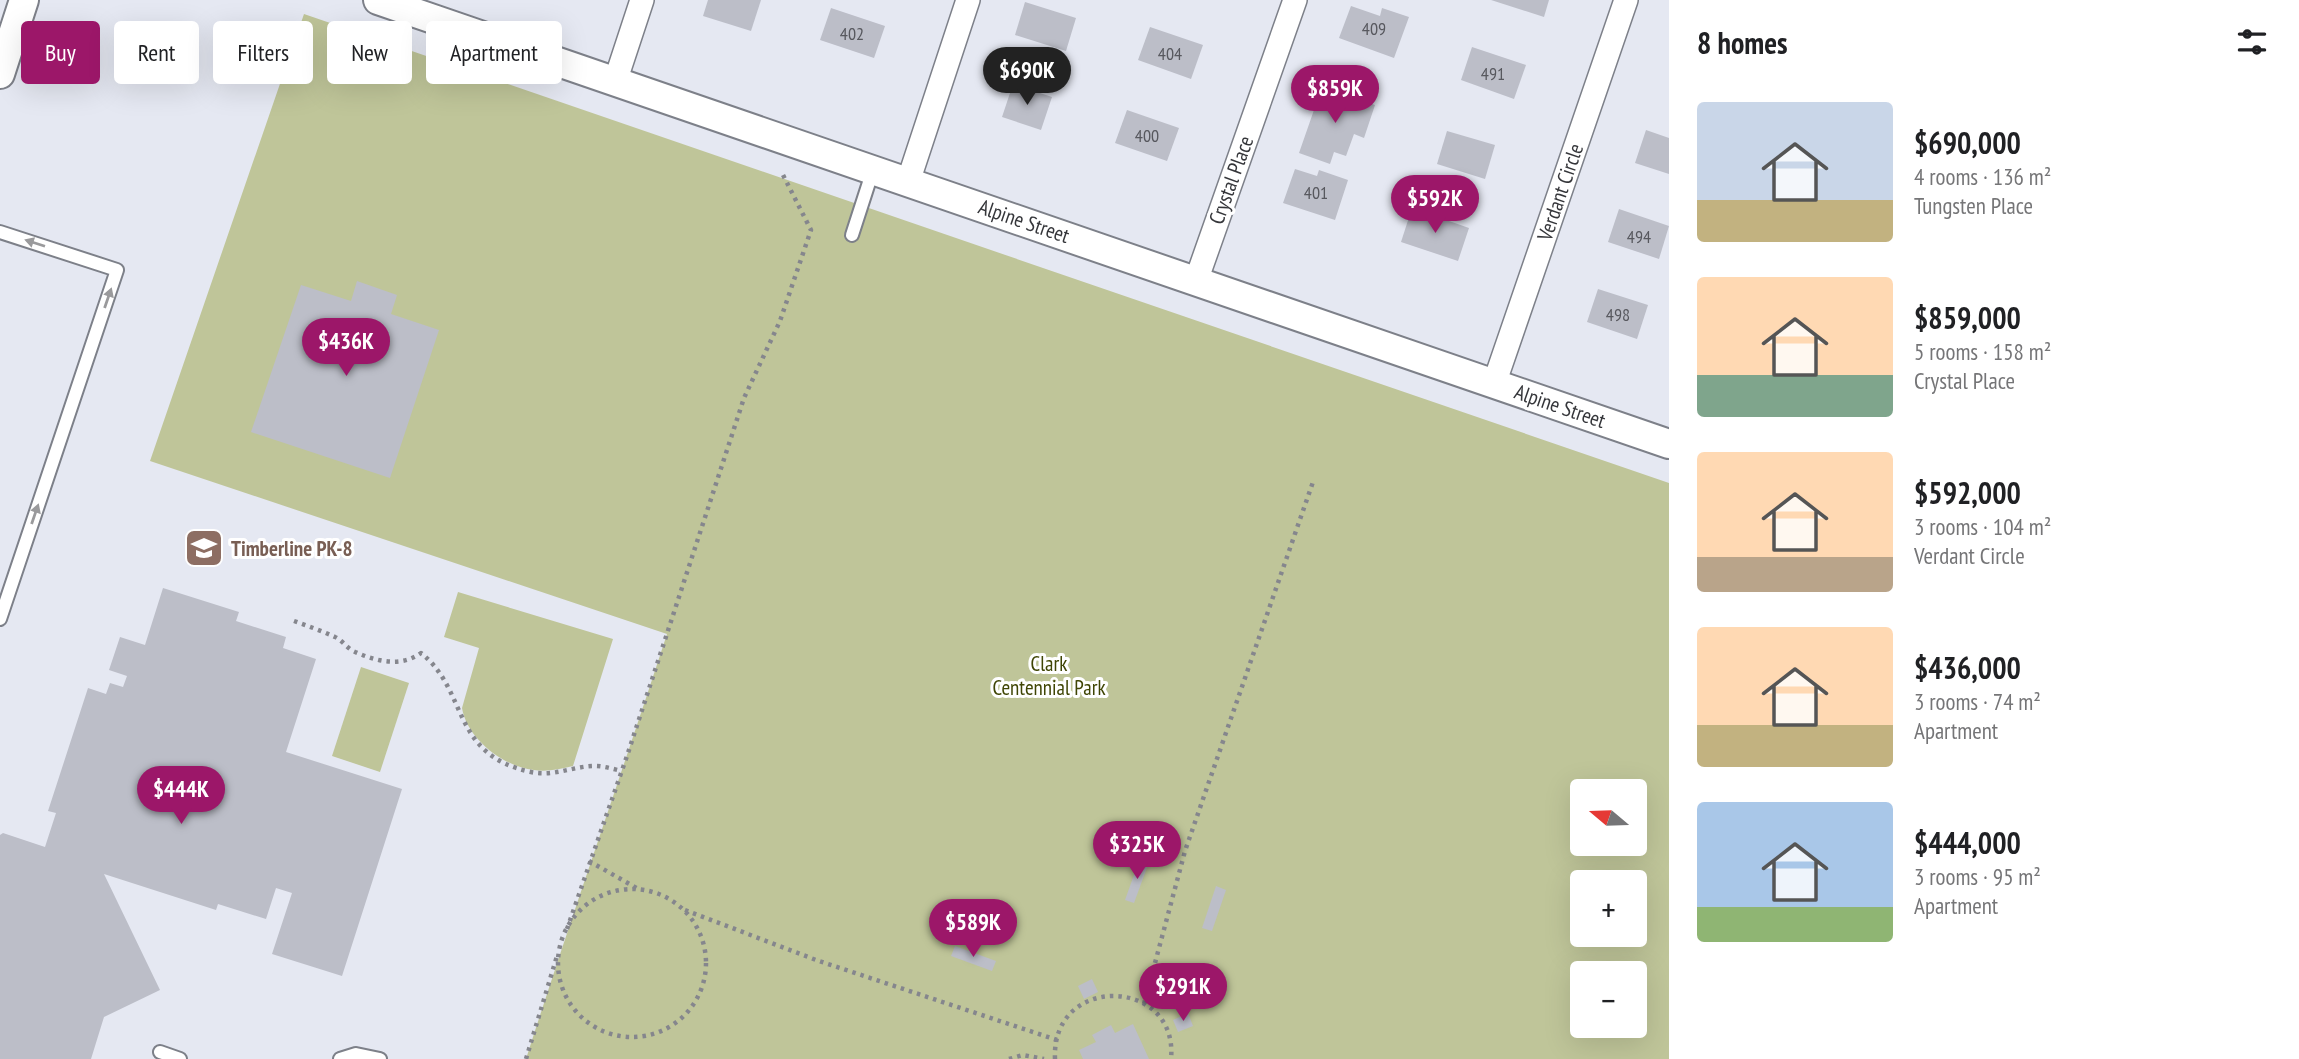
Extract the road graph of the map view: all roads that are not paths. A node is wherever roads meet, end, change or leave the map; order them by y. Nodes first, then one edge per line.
1 (24, 0) edge
2 (378, 0) edge
3 (642, 0) edge
4 (968, 0) edge
5 (1295, 0) edge
6 (1626, 0) edge
7 (0, 74) edge
8 (615, 82) junction
9 (873, 170) junction
10 (908, 181) junction
11 (0, 232) edge
12 (852, 235) dead end
13 (1196, 281) junction
14 (1494, 384) junction
15 (1669, 444) edge
16 (0, 574) edge
17 (14, 579) junction
18 (0, 619) edge
19 (160, 1052) dead end
20 (180, 1059) edge
21 (340, 1059) edge
22 (380, 1059) edge

1 - 7 street
2 - 8 street, Alpine Street
3 - 8 street
4 - 10 street
5 - 13 street, Crystal Place
6 - 14 street, Verdant Circle
8 - 9 street, Alpine Street
9 - 10 street, Alpine Street
9 - 12 lane
10 - 13 street, Alpine Street
17 -> 11 lane
13 - 14 street, Alpine Street
14 - 15 street, Alpine Street
16 - 17 lane
17 - 18 lane
19 - 20 lane
21 - 22 lane

